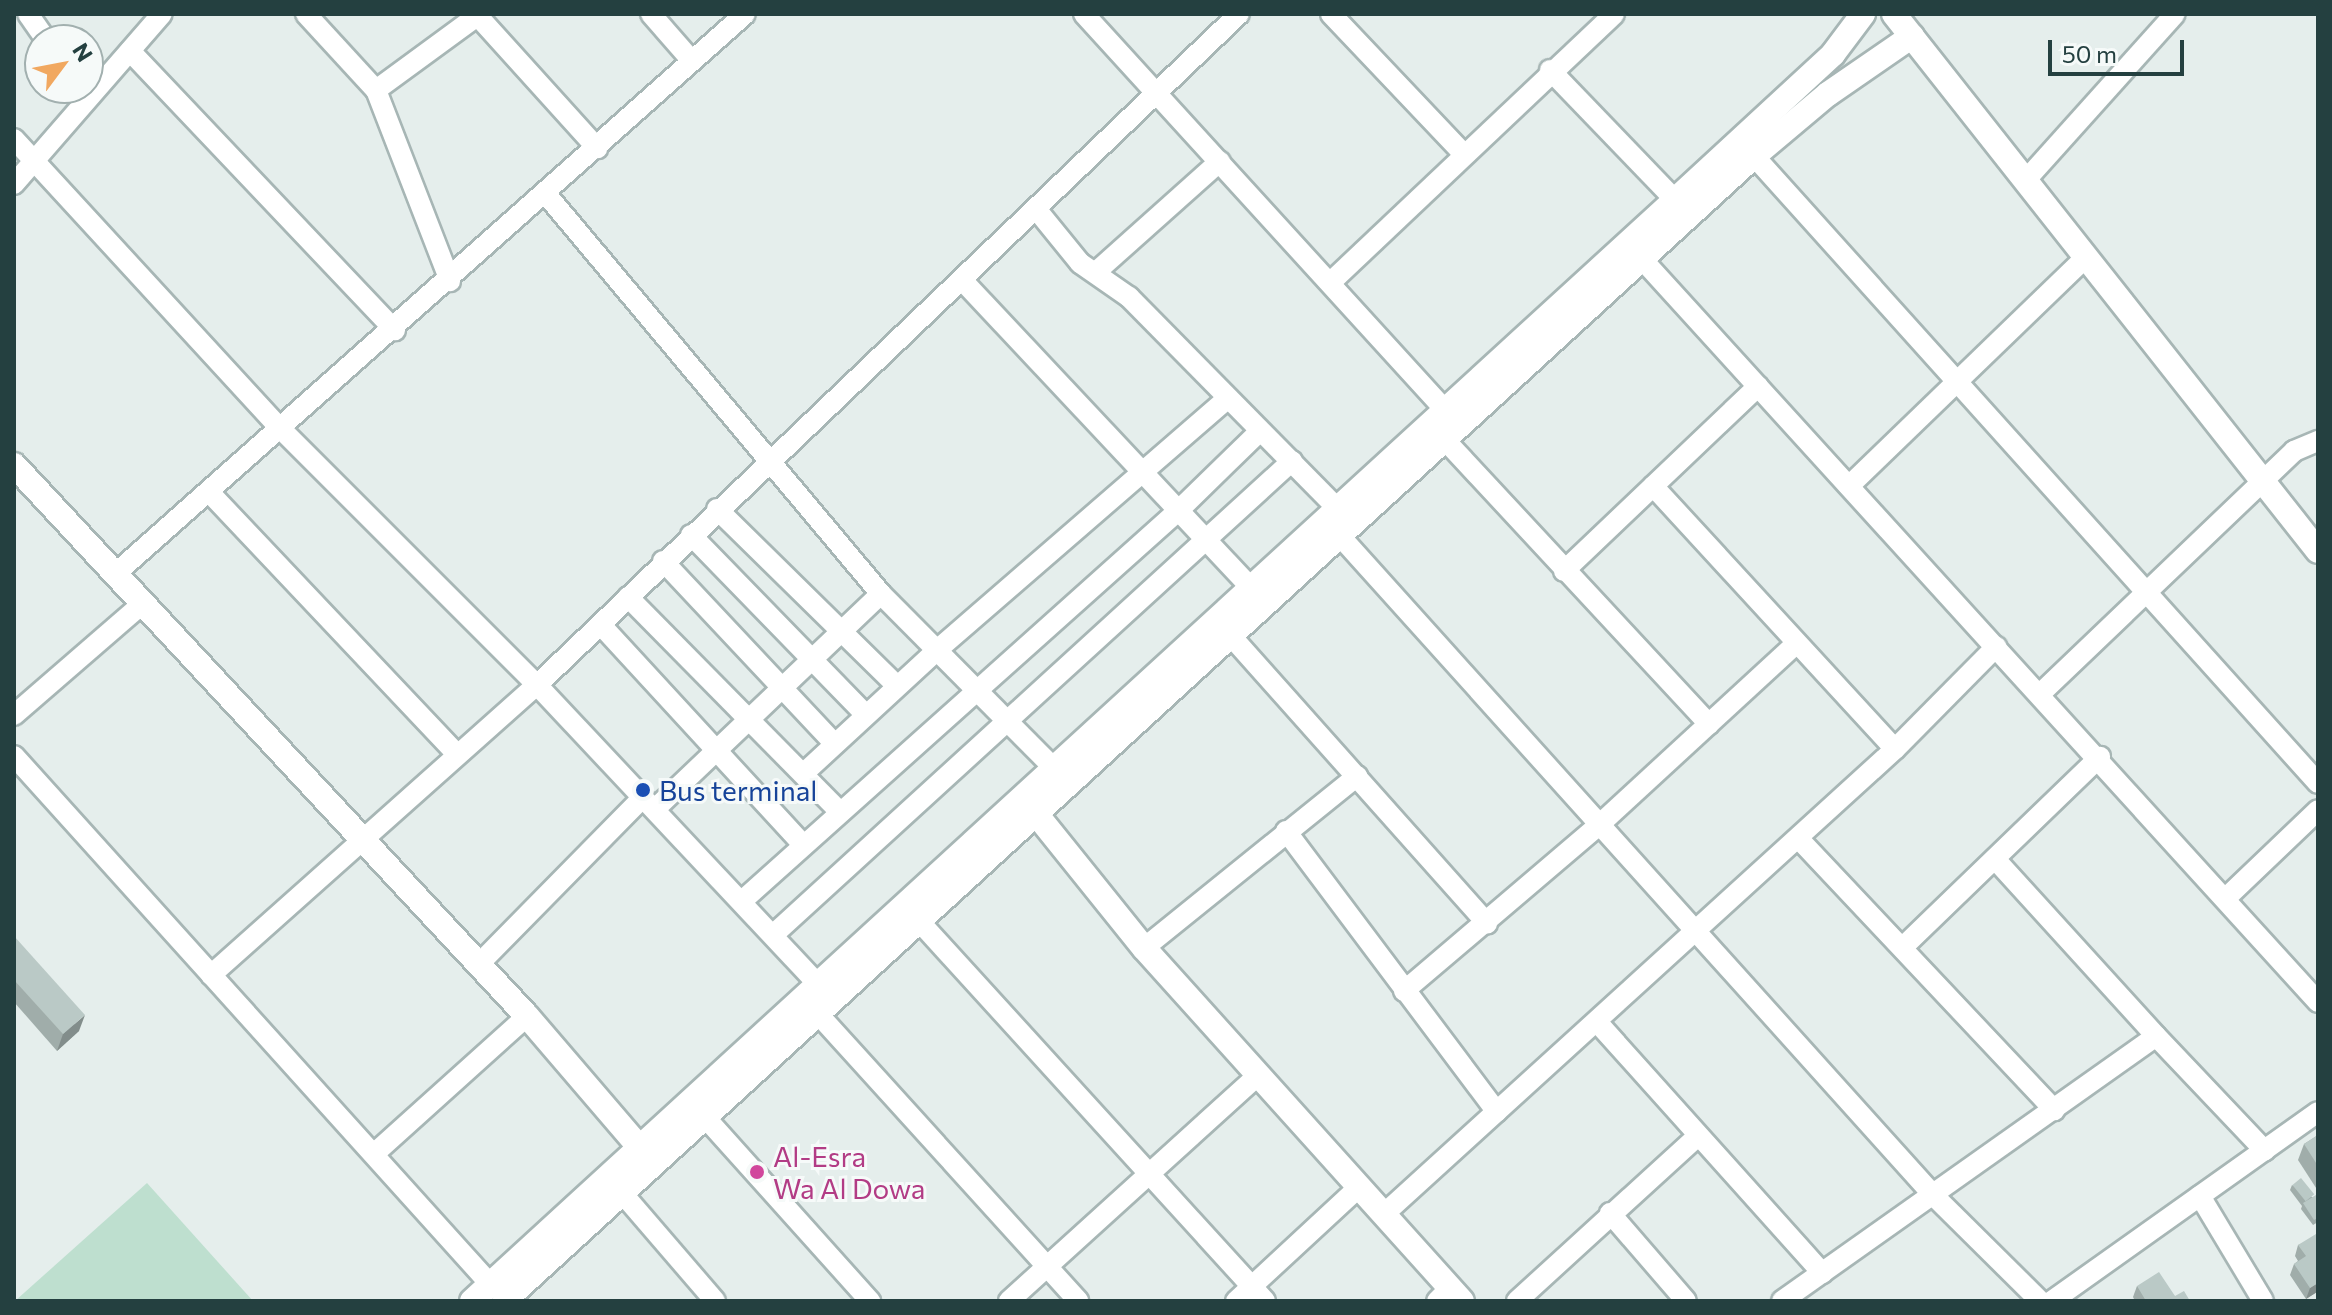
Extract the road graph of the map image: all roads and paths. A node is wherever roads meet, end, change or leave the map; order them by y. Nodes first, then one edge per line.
1 (306, 14) edge
2 (651, 14) edge
3 (745, 14) edge
4 (1084, 14) edge
5 (1239, 14) edge
6 (1331, 14) edge
7 (1614, 14) edge
8 (1863, 14) edge
9 (1894, 14) edge
10 (2175, 14) edge
11 (161, 15) edge
12 (476, 15) edge
13 (1912, 36) junction
14 (130, 51) junction
15 (692, 61) junction
16 (1550, 70) junction
17 (104, 75) edge
18 (376, 90) junction
19 (1156, 92) junction
20 (76, 104) edge
21 (14, 139) edge
22 (597, 148) junction
23 (1463, 153) junction
24 (1754, 156) junction
25 (35, 160) junction
26 (1220, 161) junction
27 (2025, 181) junction
28 (14, 184) edge
29 (546, 194) junction
30 (1675, 200) junction
31 (1037, 210) junction
32 (2086, 257) junction
33 (1641, 258) junction
34 (1096, 272) junction
35 (962, 280) junction
36 (450, 281) junction
37 (1332, 281) junction
38 (395, 330) junction
39 (1954, 380) junction
40 (1758, 386) junction
41 (1227, 399) junction
42 (1450, 425) junction
43 (282, 430) junction
44 (1260, 431) junction
45 (2318, 441) edge
46 (766, 461) junction
47 (1292, 461) junction
48 (15, 469) edge
49 (1145, 475) junction
50 (2263, 480) junction
51 (1653, 486) junction
52 (1849, 486) junction
53 (210, 493) junction
54 (1336, 507) junction
55 (717, 509) junction
56 (1179, 510) junction
57 (691, 535) junction
58 (1340, 536) junction
59 (1206, 539) junction
60 (2318, 551) edge
61 (663, 561) junction
62 (1564, 571) junction
63 (114, 575) junction
64 (1250, 587) junction
65 (881, 594) junction
66 (2144, 596) junction
67 (628, 597) junction
68 (142, 604) junction
69 (601, 625) junction
70 (840, 633) junction
71 (1231, 636) junction
72 (1796, 644) junction
73 (1996, 647) junction
74 (936, 651) junction
75 (812, 659) junction
76 (537, 685) junction
77 (781, 686) junction
78 (897, 686) junction
79 (973, 690) junction
80 (2040, 694) junction
81 (865, 714) junction
82 (14, 715) edge
83 (750, 716) junction
84 (1003, 720) junction
85 (1709, 724) junction
86 (834, 743) junction
87 (1895, 749) junction
88 (713, 751) junction
89 (457, 754) junction
90 (14, 756) edge
91 (2100, 757) junction
92 (804, 773) junction
93 (1043, 774) junction
94 (1357, 776) junction
95 (2318, 783) edge
96 (649, 803) junction
97 (1045, 808) junction
98 (2318, 810) edge
99 (840, 812) junction
100 (1600, 824) junction
101 (1286, 831) junction
102 (361, 836) junction
103 (1798, 838) junction
104 (803, 845) junction
105 (1995, 859) junction
106 (2226, 898) junction
107 (742, 901) junction
108 (919, 921) junction
109 (1487, 923) junction
110 (1695, 932) junction
111 (773, 935) junction
112 (1903, 947) junction
113 (1144, 948) junction
114 (478, 965) junction
115 (211, 975) junction
116 (1404, 991) junction
117 (811, 996) junction
118 (2318, 1002) edge
119 (527, 1016) junction
120 (1598, 1023) junction
121 (2156, 1036) junction
122 (1258, 1075) junction
123 (2054, 1110) junction
124 (1497, 1112) junction
125 (2318, 1112) edge
126 (704, 1116) junction
127 (1698, 1136) junction
128 (2265, 1151) junction
129 (375, 1153) junction
130 (646, 1154) junction
131 (1151, 1174) junction
132 (1360, 1186) junction
133 (623, 1194) junction
134 (1934, 1196) junction
135 (2200, 1196) junction
136 (1610, 1213) junction
137 (1384, 1214) junction
138 (1047, 1267) junction
139 (1822, 1273) junction
140 (497, 1292) edge
141 (1259, 1294) edge
142 (1450, 1297) edge
143 (472, 1301) edge
144 (715, 1301) edge
145 (870, 1301) edge
146 (1009, 1301) edge
147 (1078, 1301) edge
148 (1236, 1301) edge
149 (1517, 1301) edge
150 (1686, 1301) edge
151 (1782, 1301) edge
152 (2040, 1301) edge
153 (2052, 1301) edge
154 (2263, 1301) edge

1 - 18 street
2 - 15 street
3 - 15 street
4 - 19 street
5 - 19 street
6 - 23 street
7 - 16 street
8 - 30 street
9 - 13 street
10 - 27 street
11 - 14 street
12 - 18 street
12 - 22 street
13 - 24 street
13 - 27 street
14 - 17 street
14 - 38 street
15 - 22 street
16 - 23 street
16 - 30 street
18 - 36 street
19 - 26 street
19 - 31 street
20 - 25 street
21 - 25 street
22 - 29 street
23 - 37 street
24 - 33 street
24 - 39 street
25 - 28 street
25 - 43 street
26 - 34 street
26 - 37 street
27 - 32 street
29 - 36 street
29 - 46 street
30 - 42 street
31 - 34 street
31 - 35 street
32 - 39 street
32 - 50 street
33 - 40 street
33 - 42 street
34 - 41 street
35 - 46 street
35 - 49 street
36 - 38 street
37 - 42 street
38 - 43 street
39 - 52 street
39 - 66 street
40 - 51 street
40 - 52 street
41 - 44 street
41 - 49 street
42 - 54 street
42 - 58 street
42 - 62 street
43 - 53 street
43 - 76 street
44 - 47 street
44 - 56 street
45 - 50 street
46 - 55 street
46 - 65 street
47 - 54 street
47 - 59 street
48 - 63 street
49 - 56 street
49 - 74 street
50 - 60 street
50 - 66 street
51 - 62 street
51 - 72 street
52 - 73 street
53 - 63 street
53 - 89 street
54 - 64 street
55 - 57 street
55 - 70 street
56 - 59 street
56 - 79 street
57 - 61 street
57 - 75 street
58 - 71 street
58 - 100 street
59 - 64 street
59 - 84 street
61 - 67 street
61 - 77 street
62 - 85 street
63 - 68 street
64 - 93 street
65 - 70 street
65 - 74 street
66 - 80 street
66 - 95 street
67 - 69 street
67 - 83 street
68 - 82 street
68 - 102 street
69 - 76 street
69 - 88 street
70 - 75 street
70 - 78 street
71 - 94 street
71 - 97 street
72 - 85 street
72 - 87 street
73 - 80 street
73 - 87 street
74 - 78 street
74 - 79 street
75 - 77 street
75 - 81 street
76 - 89 street
76 - 96 street
77 - 83 street
77 - 86 street
78 - 81 street
79 - 84 street
79 - 99 street
80 - 91 street
81 - 86 street
83 - 88 street
83 - 92 street
84 - 93 street
84 - 111 street
85 - 100 street
86 - 92 street
87 - 103 street
88 - 96 street
88 - 104 street
89 - 102 street
90 - 115 street
91 - 105 street
91 - 106 street
92 - 99 street
93 - 97 street
93 - 117 street
94 - 101 street
94 - 109 street
96 - 107 street
96 - 114 street
97 - 108 street
97 - 113 street
98 - 106 street
99 - 104 street
100 - 109 street
100 - 110 street
101 - 113 street
101 - 116 street
102 - 114 street
102 - 115 street
103 - 110 street
103 - 112 street
104 - 107 street
105 - 112 street
105 - 121 street
106 - 118 street
107 - 111 street
108 - 117 street
108 - 131 street
109 - 116 street
110 - 120 street
110 - 134 street
111 - 117 street
112 - 123 street
113 - 122 street
114 - 119 street
115 - 129 street
116 - 124 street
117 - 126 street
117 - 130 street
117 - 138 street
119 - 129 street
119 - 130 street
120 - 124 street
120 - 127 street
121 - 123 street
121 - 128 street
122 - 131 street
122 - 132 street
123 - 134 street
124 - 137 street
125 - 128 street
126 - 130 street
126 - 145 street
127 - 136 street
127 - 139 street
128 - 135 street
129 - 140 street
130 - 133 street
130 - 140 street
131 - 138 street
131 - 141 street
132 - 137 street
132 - 141 street
133 - 140 street
133 - 144 street
134 - 139 street
134 - 152 street
135 - 153 street
135 - 154 street
136 - 149 street
136 - 150 street
137 - 142 street
138 - 146 street
138 - 147 street
139 - 151 street
140 - 143 street
141 - 148 street

